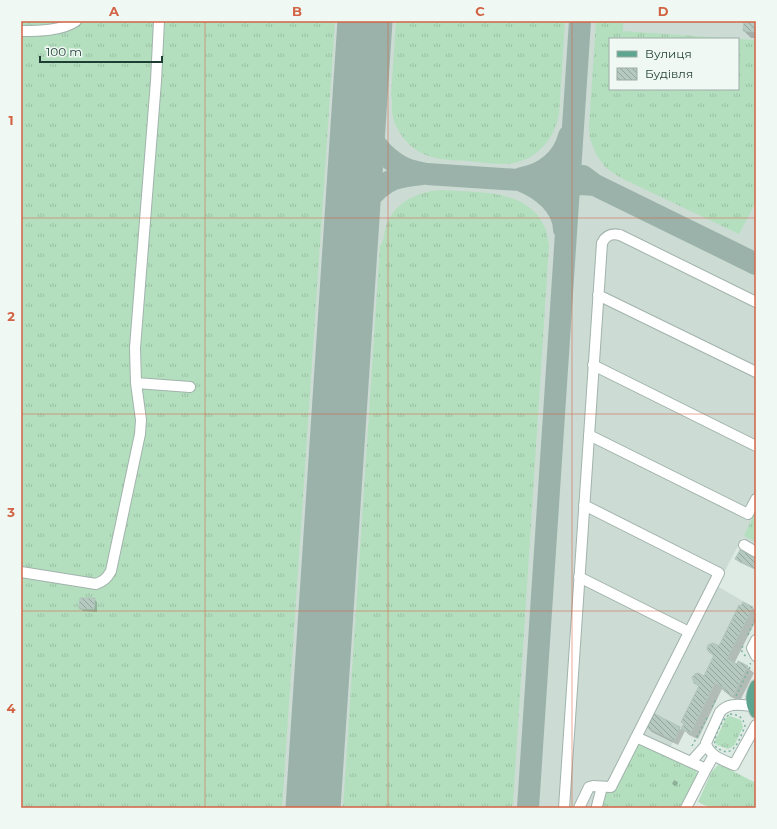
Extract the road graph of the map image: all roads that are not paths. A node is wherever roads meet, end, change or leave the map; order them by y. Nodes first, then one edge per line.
1 (76, 21) edge
2 (159, 21) edge
3 (21, 31) edge
4 (598, 295) junction
5 (756, 302) edge
6 (593, 365) junction
7 (756, 372) edge
8 (136, 383) junction
9 (190, 387) dead end
10 (589, 435) junction
11 (756, 446) edge
12 (756, 499) edge
13 (584, 505) junction
14 (744, 545) dead end
15 (756, 552) edge
16 (21, 572) edge
17 (579, 577) junction
18 (689, 632) junction
19 (751, 639) edge
20 (756, 656) edge
21 (756, 686) edge
22 (755, 709) edge
23 (756, 725) edge
24 (636, 737) junction
25 (710, 743) junction
26 (714, 755) junction
27 (691, 762) junction
28 (706, 769) junction
29 (602, 787) junction
30 (564, 808) edge
31 (579, 808) edge
32 (597, 808) edge
33 (686, 808) edge

1 - 3 lane
2 - 8 lane
4 - 5 lane
4 - 6 lane
4 - 7 lane
6 - 10 lane
6 - 11 lane
8 - 9 lane
8 - 16 lane
10 - 12 lane
10 - 13 lane
13 - 17 lane
13 - 18 lane
14 - 15 lane
17 - 18 lane
17 - 30 lane
18 - 24 lane
19 - 20 lane
21 - 22 main road
22 - 25 lane
23 - 26 lane
24 - 27 lane
24 - 29 lane
25 - 26 lane
25 - 27 lane
26 - 28 lane
27 - 28 lane
28 - 33 lane
29 - 31 lane
29 - 32 lane

